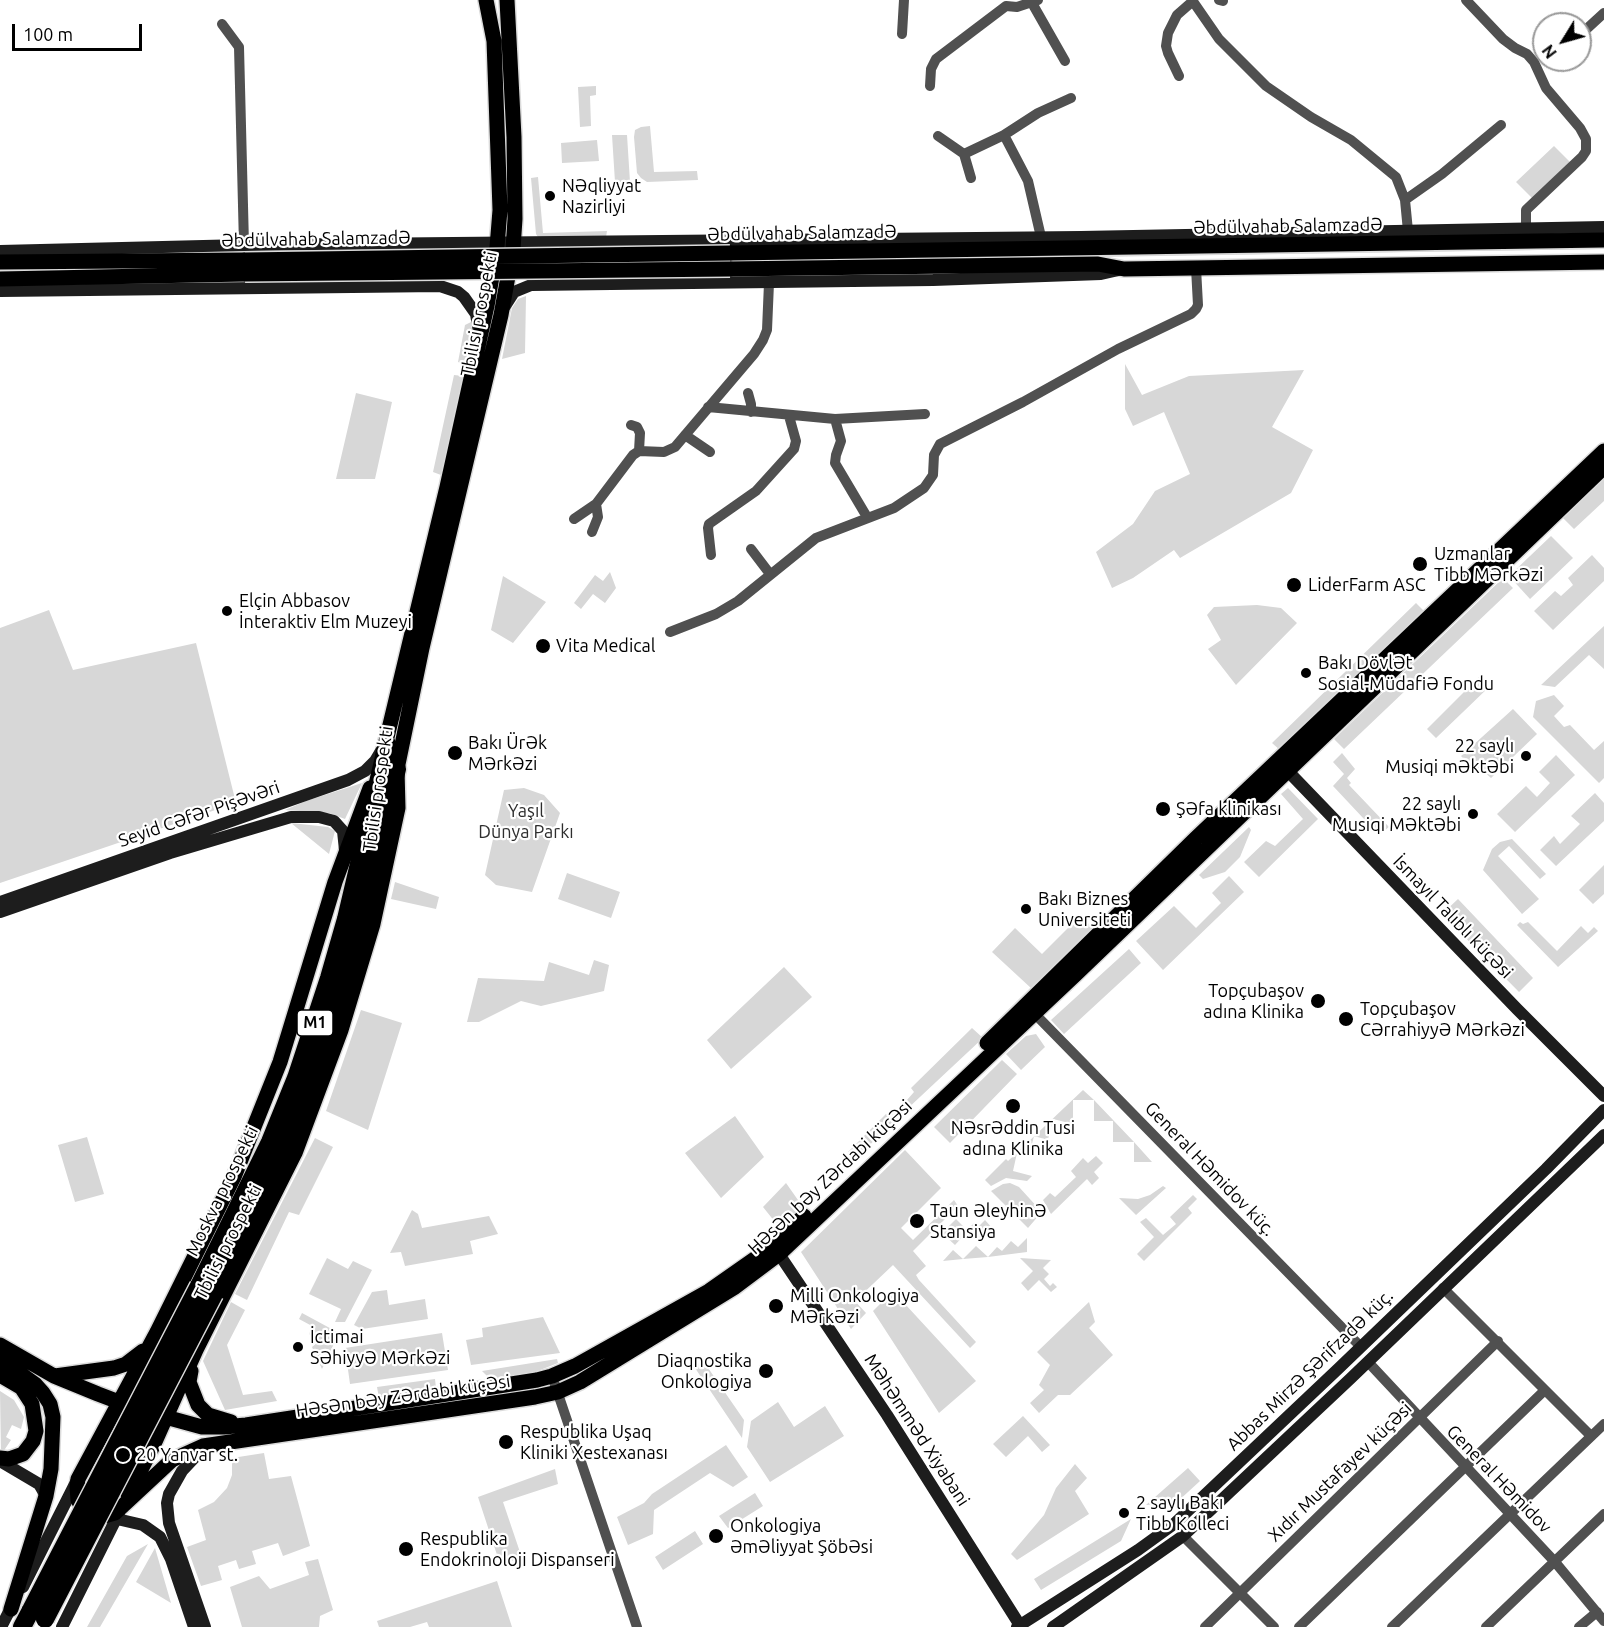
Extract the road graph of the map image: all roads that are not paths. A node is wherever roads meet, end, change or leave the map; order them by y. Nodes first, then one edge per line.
1 (507, 0) edge
2 (904, 0) edge
3 (1466, 0) edge
4 (491, 1) edge
5 (1192, 1) edge
6 (1035, 2) edge
7 (1002, 3) edge
8 (1604, 13) edge
9 (222, 24) dead end
10 (1592, 24) edge
11 (902, 34) dead end
12 (1065, 61) dead end
13 (1179, 76) dead end
14 (930, 86) dead end
15 (1071, 98) dead end
16 (1501, 125) dead end
17 (1004, 135) junction
18 (938, 136) dead end
19 (514, 137) junction
20 (964, 154) junction
21 (971, 178) dead end
22 (1405, 200) junction
23 (1526, 227) junction
24 (1604, 227) edge
25 (1408, 231) junction
26 (1041, 237) junction
27 (1604, 240) edge
28 (580, 243) junction
29 (422, 244) junction
30 (506, 244) junction
31 (0, 251) edge
32 (245, 260) junction
33 (0, 262) edge
34 (1604, 262) edge
35 (1196, 268) junction
36 (1124, 269) junction
37 (0, 279) edge
38 (769, 283) junction
39 (582, 284) junction
40 (419, 286) junction
41 (0, 291) edge
42 (501, 315) junction
43 (480, 341) junction
44 (748, 393) dead end
45 (708, 407) junction
46 (751, 412) junction
47 (924, 414) dead end
48 (789, 416) junction
49 (836, 419) junction
50 (631, 425) dead end
51 (685, 435) junction
52 (639, 451) junction
53 (1604, 451) edge
54 (710, 452) dead end
55 (1604, 467) edge
56 (596, 504) junction
57 (867, 517) junction
58 (574, 519) dead end
59 (592, 532) dead end
60 (751, 549) dead end
61 (711, 555) dead end
62 (770, 574) junction
63 (670, 632) dead end
64 (388, 739) junction
65 (1283, 766) junction
66 (397, 769) junction
67 (240, 826) junction
68 (345, 853) junction
69 (0, 903) edge
70 (0, 912) edge
71 (1110, 932) junction
72 (1034, 1013) junction
73 (1604, 1096) edge
74 (1604, 1110) edge
75 (1604, 1135) edge
76 (779, 1254) junction
77 (1443, 1288) junction
78 (206, 1290) junction
79 (1383, 1326) junction
80 (157, 1332) junction
81 (1393, 1337) junction
82 (1498, 1341) junction
83 (0, 1345) edge
84 (1361, 1347) junction
85 (196, 1350) junction
86 (0, 1359) edge
87 (1368, 1362) junction
88 (0, 1375) edge
89 (54, 1376) junction
90 (552, 1376) junction
91 (537, 1380) junction
92 (21, 1387) junction
93 (1545, 1390) junction
94 (558, 1392) junction
95 (541, 1396) junction
96 (119, 1402) junction
97 (140, 1410) junction
98 (166, 1417) junction
99 (1420, 1419) junction
100 (107, 1424) junction
101 (1604, 1424) edge
102 (246, 1425) junction
103 (1590, 1436) junction
104 (52, 1440) junction
105 (228, 1441) junction
106 (154, 1444) junction
107 (0, 1460) edge
108 (1464, 1467) junction
109 (78, 1479) junction
110 (46, 1496) junction
111 (114, 1513) junction
112 (1510, 1514) junction
113 (1604, 1514) edge
114 (149, 1528) junction
115 (1183, 1536) junction
116 (105, 1540) junction
117 (1555, 1562) junction
118 (29, 1576) junction
119 (1239, 1593) junction
120 (74, 1604) junction
121 (11, 1609) junction
122 (1597, 1612) junction
123 (45, 1621) edge
124 (1604, 1621) edge
125 (1019, 1626) edge
126 (1, 1627) edge
127 (22, 1627) edge
128 (194, 1627) edge
129 (205, 1627) edge
130 (637, 1627) edge
131 (1053, 1627) edge
132 (1205, 1627) edge
133 (1274, 1627) edge
134 (1299, 1627) edge
135 (1392, 1627) edge
136 (1486, 1627) edge
137 (1579, 1627) edge

1 - 19 main road
2 - 11 street
3 - 23 street
4 - 19 main road
4 - 30 main road
5 - 13 street
5 - 22 street
6 - 7 street
6 - 12 street
7 - 14 street
8 - 10 street
9 - 32 street, Əbdülvahab Salamzadə
15 - 17 street
16 - 22 street
17 - 20 street
17 - 26 street
18 - 20 street
19 - 30 main road
20 - 21 street
22 - 25 street
23 - 24 main road, Əbdülvahab Salamzadə
23 - 25 main road, Əbdülvahab Salamzadə
25 - 26 main road, Əbdülvahab Salamzadə
26 - 28 main road, Əbdülvahab Salamzadə
27 - 32 main road, Əbdülvahab Salamzadə, bridge
28 - 30 main road, Əbdülvahab Salamzadə
28 - 39 main road
29 - 30 main road, Əbdülvahab Salamzadə
29 - 32 main road, Əbdülvahab Salamzadə
29 - 40 main road
30 - 42 main road, Tbilisi prospekti
30 - 43 main road, Tbilisi prospekti
31 - 32 main road, Əbdülvahab Salamzadə
32 - 33 main road, Əbdülvahab Salamzadə
32 - 36 main road, Əbdülvahab Salamzadə, bridge
32 - 37 main road, Əbdülvahab Salamzadə
34 - 35 main road, Əbdülvahab Salamzadə
35 - 36 main road, Əbdülvahab Salamzadə
35 - 57 street
36 - 38 main road, Əbdülvahab Salamzadə
38 - 39 main road, Əbdülvahab Salamzadə
38 - 45 street
39 - 42 main road, Əbdülvahab Salamzadə
40 - 41 main road
40 - 43 main road
42 - 66 main road, Tbilisi prospekti
43 - 64 main road, Tbilisi prospekti
44 - 46 street
45 - 46 street
45 - 51 street
46 - 48 street
47 - 49 street
48 - 49 street
48 - 61 street
49 - 57 street
50 - 52 street
51 - 52 street
51 - 54 street
52 - 56 street
53 - 65 main road
55 - 65 main road
56 - 58 street
56 - 59 street
57 - 62 street
60 - 62 street
62 - 63 street
64 - 67 main road, Seyid Cəfər Pişəvəri
64 - 68 main road, Tbilisi prospekti
64 - 78 highway, Moskva prospekti / M1
65 - 71 main road, Həsən bəy Zərdabi küçəsi
65 - 73 main road, İsmayıl Talıblı küçəsi
66 - 78 highway, Moskva prospekti / M1
66 - 85 main road, Tbilisi prospekti
67 - 68 main road, Seyid Cəfər Pişəvəri
67 - 69 main road, Seyid Cəfər Pişəvəri
67 - 70 main road, Seyid Cəfər Pişəvəri
68 - 80 main road, Tbilisi prospekti
71 - 72 main road, Həsən bəy Zərdabi küçəsi
71 - 90 main road, Həsən bəy Zərdabi küçəsi
72 - 76 main road, Həsən bəy Zərdabi küçəsi
72 - 84 street, General Həmidov küç.
74 - 79 main road, Abbas Mirzə Şərifzadə küç.
75 - 77 main road, Abbas Mirzə Şərifzadə küç.
76 - 94 main road, Həsən bəy Zərdabi küçəsi
76 - 125 main road, Məhəmməd Xiyabani
77 - 81 main road, Abbas Mirzə Şərifzadə küç.
77 - 82 street
78 - 123 highway, Moskva prospekti / M1, bridge
79 - 81 main road
79 - 84 main road, Abbas Mirzə Şərifzadə küç.
80 - 85 main road
80 - 89 main road
80 - 96 main road
81 - 87 main road, Abbas Mirzə Şərifzadə küç.
82 - 93 street
82 - 99 street, Xıdır Mustafayev küçəsi
83 - 89 main road, Həsən bəy Zərdabi küçəsi
84 - 125 main road, Abbas Mirzə Şərifzadə küç.
85 - 98 main road
85 - 102 main road
86 - 104 main road
87 - 99 street, General Həmidov
87 - 115 main road, Abbas Mirzə Şərifzadə küç.
88 - 92 main road
89 - 96 main road, Həsən bəy Zərdabi küçəsi
90 - 91 main road, Həsən bəy Zərdabi küçəsi
90 - 94 street
91 - 95 main road
91 - 102 main road, Həsən bəy Zərdabi küçəsi
92 - 104 main road
92 - 107 main road
93 - 103 street
93 - 108 street
94 - 95 main road, Həsən bəy Zərdabi küçəsi
94 - 130 street
95 - 105 main road, Həsən bəy Zərdabi küçəsi
96 - 97 main road, Həsən bəy Zərdabi küçəsi
96 - 100 main road
97 - 98 main road, Həsən bəy Zərdabi küçəsi
97 - 100 main road
97 - 106 main road
98 - 102 main road, Həsən bəy Zərdabi küçəsi
98 - 106 main road
99 - 108 street, General Həmidov
99 - 119 street, Xıdır Mustafayev küçəsi
100 - 109 main road
101 - 103 street
103 - 112 street
104 - 110 main road
105 - 111 main road, Həsən bəy Zərdabi küçəsi
105 - 129 main road
106 - 111 main road
107 - 110 main road
108 - 112 street, General Həmidov
108 - 134 street
109 - 111 main road
109 - 118 main road
110 - 121 main road
111 - 114 main road
111 - 116 main road, Moskva prospekti
112 - 117 street, General Həmidov
112 - 135 street
113 - 117 street
114 - 116 main road
114 - 128 main road
115 - 119 street
115 - 131 main road, Abbas Mirzə Şərifzadə küç.
116 - 120 main road, Moskva prospekti
117 - 122 street, General Həmidov
117 - 136 street
118 - 120 main road
118 - 121 main road
119 - 132 street, Xıdır Mustafayev küçəsi
119 - 133 street
120 - 123 main road, Moskva prospekti
121 - 126 main road
122 - 124 street, General Həmidov
122 - 137 street
123 - 127 highway, Moskva prospekti / M1

